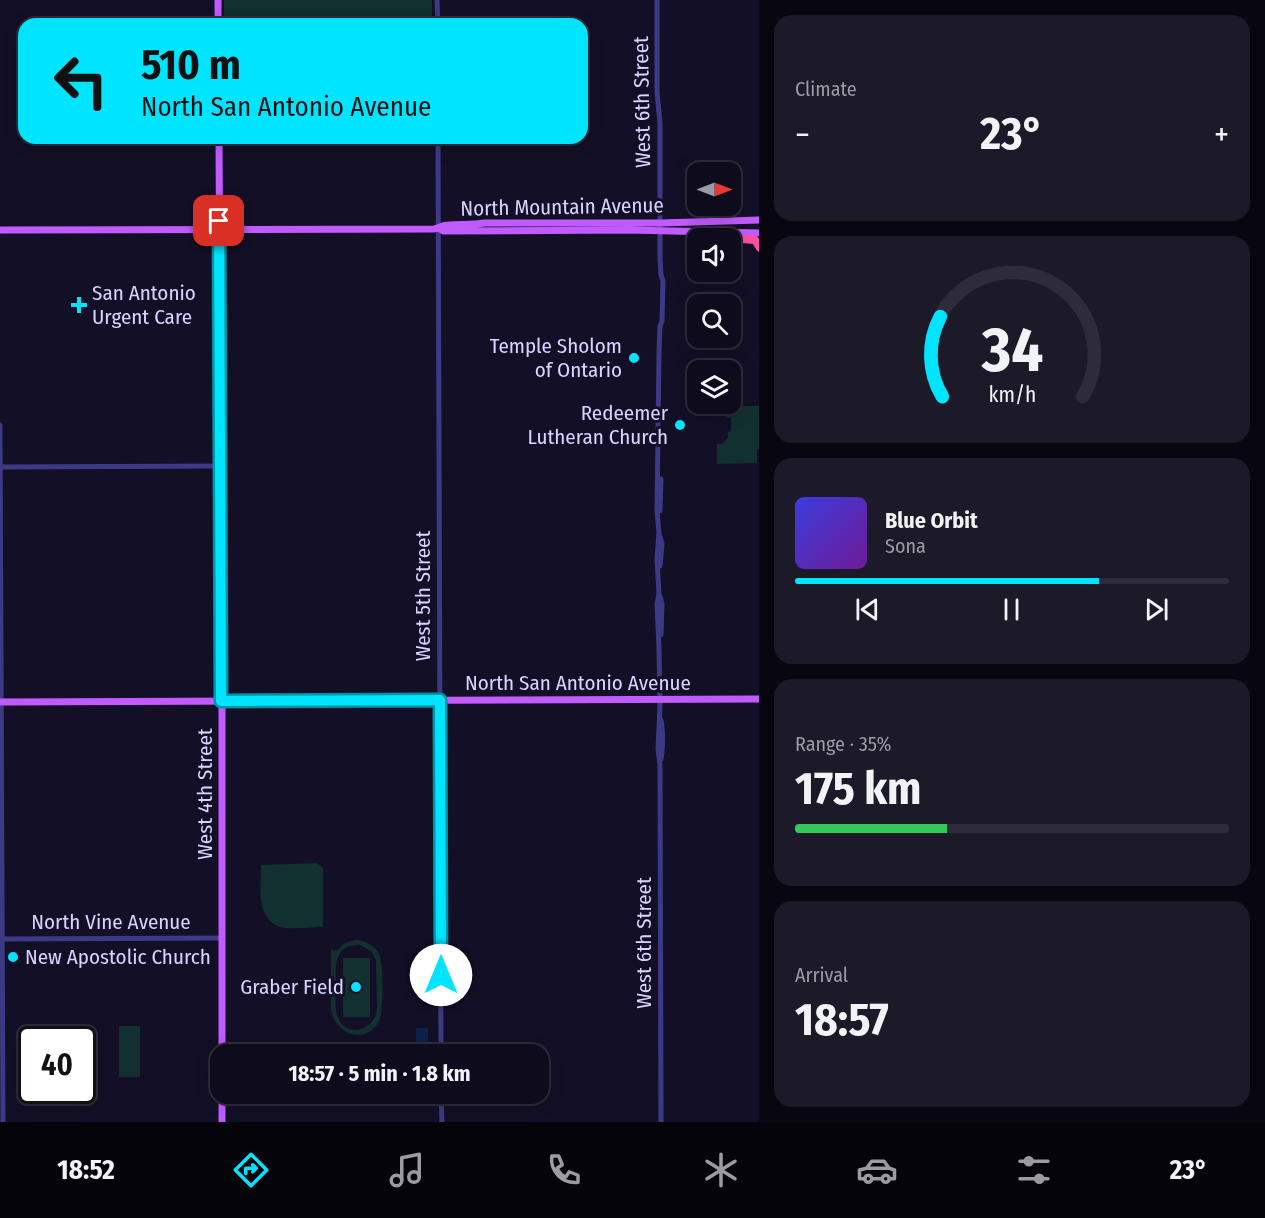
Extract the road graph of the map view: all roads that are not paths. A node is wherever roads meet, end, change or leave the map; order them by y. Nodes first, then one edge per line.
1 (218, 0) edge
2 (437, 0) edge
3 (657, 0) edge
4 (218, 18) edge
5 (438, 18) edge
6 (219, 144) edge
7 (438, 144) edge
8 (759, 220) edge
9 (548, 223) junction
10 (660, 223) junction
11 (438, 228) junction
12 (0, 230) edge
13 (219, 230) junction
14 (543, 230) junction
15 (558, 230) junction
16 (661, 231) junction
17 (687, 232) edge
18 (741, 233) edge
19 (759, 233) edge
20 (741, 239) edge
21 (759, 248) edge
22 (0, 424) edge
23 (220, 466) junction
24 (0, 467) edge
25 (759, 699) edge
26 (440, 700) junction
27 (660, 700) junction
28 (221, 701) junction
29 (1, 702) edge
30 (222, 938) junction
31 (1, 939) edge
32 (222, 1044) edge
33 (441, 1044) edge
34 (222, 1104) edge
35 (441, 1104) edge
36 (3, 1122) edge
37 (222, 1122) edge
38 (442, 1122) edge
39 (661, 1122) edge

1 - 4 main road
2 - 5 street
3 - 10 street, West 6th Street
6 - 13 main road, West 4th Street
7 - 11 street, West 5th Street
8 - 10 main road, North Mountain Avenue
9 - 10 main road, North Mountain Avenue
9 - 11 main road, North Mountain Avenue
9 - 14 main road
9 - 15 main road
10 - 16 street, West 6th Street
11 - 13 main road, North Mountain Avenue
11 - 14 main road, North Mountain Avenue
11 - 26 street, West 5th Street
12 - 13 main road, North Mountain Avenue
13 - 23 main road, West 4th Street
14 - 15 main road, North Mountain Avenue
15 - 16 main road, North Mountain Avenue
16 - 17 main road, North Mountain Avenue
16 - 27 street, West 6th Street
18 - 19 main road, North Mountain Avenue
20 - 21 highway
22 - 24 street
23 - 24 street
23 - 28 main road, West 4th Street
24 - 29 street
25 - 27 main road, North San Antonio Avenue
26 - 27 main road, North San Antonio Avenue
26 - 28 main road, North San Antonio Avenue
26 - 33 street, West 5th Street
27 - 39 street, West 6th Street
28 - 29 main road, North San Antonio Avenue
28 - 30 main road, West 4th Street
29 - 31 street
30 - 31 street, North Vine Avenue
30 - 32 main road, West 4th Street
31 - 36 street
34 - 37 main road
35 - 38 street

